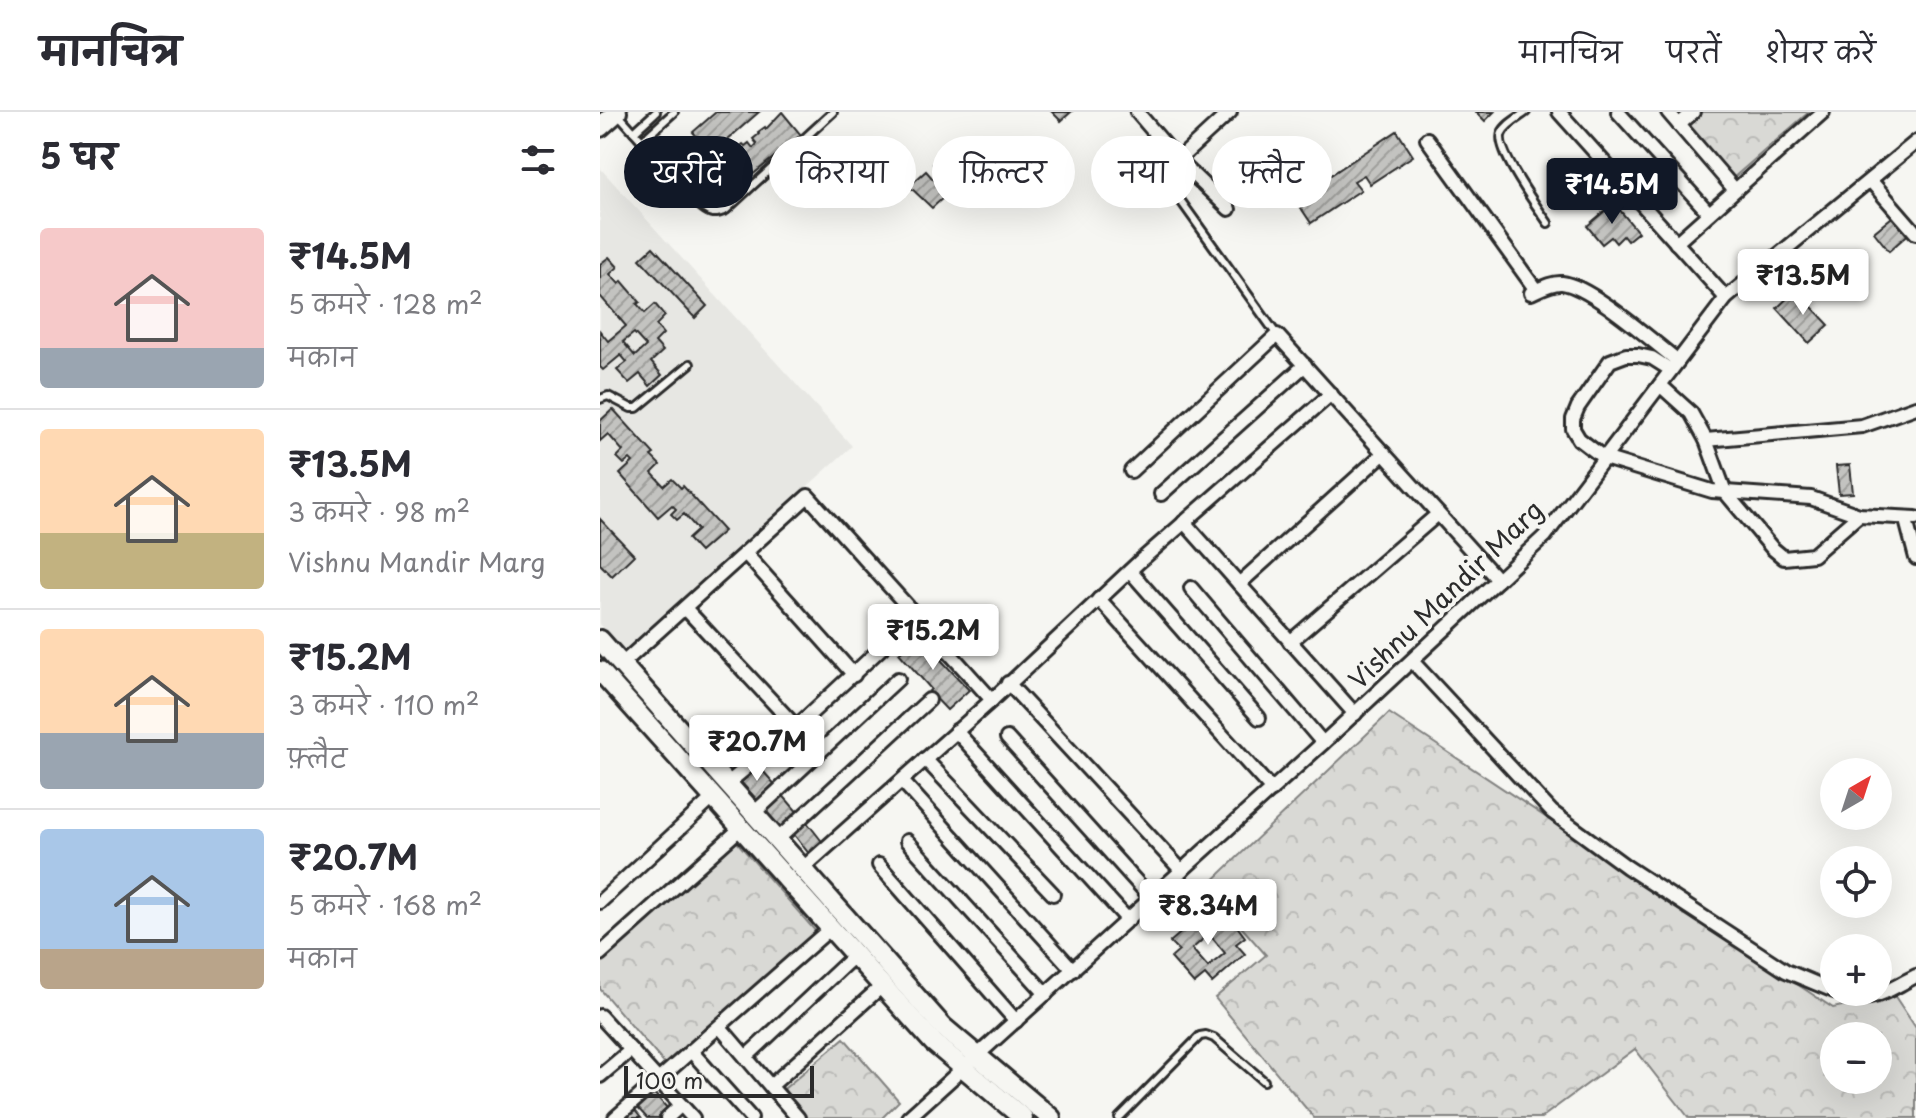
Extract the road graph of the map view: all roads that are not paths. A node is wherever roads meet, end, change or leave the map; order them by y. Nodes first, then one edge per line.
1 (617, 112) edge
2 (656, 112) edge
3 (674, 112) edge
4 (1137, 112) edge
5 (1230, 112) edge
6 (1526, 112) edge
7 (1618, 112) edge
8 (1668, 112) edge
9 (1693, 112) edge
10 (1823, 112) edge
11 (830, 113) edge
12 (1565, 114) edge
13 (1679, 125) junction
14 (600, 127) edge
15 (634, 132) junction
16 (638, 136) edge
17 (648, 136) edge
18 (1157, 136) edge
19 (1427, 139) dead end
20 (1916, 142) edge
21 (1196, 143) edge
22 (1196, 177) edge
23 (1870, 180) junction
24 (753, 185) edge
25 (1735, 190) junction
26 (702, 208) edge
27 (728, 208) edge
28 (1186, 208) edge
29 (1229, 209) dead end
30 (1709, 213) junction
31 (1548, 223) dead end
32 (1916, 233) edge
33 (1676, 243) junction
34 (1726, 298) junction
35 (1277, 335) junction
36 (690, 364) dead end
37 (1305, 365) junction
38 (1674, 366) junction
39 (1660, 385) junction
40 (600, 387) edge
41 (1331, 394) junction
42 (608, 396) junction
43 (600, 399) edge
44 (1916, 407) edge
45 (1706, 440) junction
46 (1384, 453) junction
47 (1604, 458) junction
48 (1131, 471) dead end
49 (1725, 492) junction
50 (1161, 494) dead end
51 (1438, 514) junction
52 (1859, 515) junction
53 (1911, 519) edge
54 (1184, 522) junction
55 (745, 553) junction
56 (1916, 558) edge
57 (1130, 571) junction
58 (1498, 580) junction
59 (1239, 584) junction
60 (1191, 588) dead end
61 (1099, 599) junction
62 (685, 608) junction
63 (916, 616) junction
64 (600, 640) edge
65 (1290, 642) junction
66 (1412, 661) junction
67 (622, 664) junction
68 (600, 671) edge
69 (854, 675) junction
70 (898, 679) dead end
71 (1008, 683) junction
72 (929, 700) dead end
73 (992, 700) junction
74 (1355, 714) junction
75 (1259, 718) dead end
76 (796, 727) junction
77 (956, 731) junction
78 (1007, 738) dead end
79 (1323, 743) junction
80 (925, 759) junction
81 (902, 781) junction
82 (721, 790) junction
83 (1272, 790) junction
84 (748, 820) junction
85 (777, 840) junction
86 (907, 841) dead end
87 (879, 865) dead end
88 (802, 869) junction
89 (1182, 871) junction
90 (1053, 894) dead end
91 (1152, 899) junction
92 (600, 902) edge
93 (1128, 920) junction
94 (832, 927) junction
95 (600, 954) edge
96 (856, 954) junction
97 (1073, 970) junction
98 (1916, 976) edge
99 (883, 985) junction
100 (1820, 985) edge
101 (1892, 988) edge
102 (1046, 994) junction
103 (600, 1016) edge
104 (1016, 1021) junction
105 (720, 1027) junction
106 (631, 1050) junction
107 (691, 1051) junction
108 (746, 1057) junction
109 (971, 1062) junction
110 (600, 1076) edge
111 (658, 1079) junction
112 (1264, 1081) dead end
113 (772, 1088) junction
114 (681, 1105) junction
115 (615, 1118) edge
116 (667, 1118) edge
117 (693, 1118) edge
118 (751, 1118) edge
119 (798, 1118) edge
120 (908, 1118) edge
121 (1023, 1118) edge
122 (1051, 1118) edge
123 (1119, 1118) edge

1 - 14 street
1 - 15 lane
2 - 15 lane
3 - 17 lane
4 - 18 street
5 - 21 street
6 - 31 lane
7 - 30 street
8 - 13 street
9 - 13 street
10 - 25 street
11 - 24 lane
12 - 33 street
13 - 25 street
15 - 16 lane
19 - 38 street
20 - 23 street, Vishnu Mandir Marg
22 - 29 street
23 - 32 street
23 - 34 street, Vishnu Mandir Marg
25 - 30 street
26 - 27 lane
28 - 35 lane
30 - 33 street
33 - 34 street
34 - 38 street, Vishnu Mandir Marg
35 - 37 street
35 - 48 street
36 - 42 lane
37 - 41 street
37 - 50 street
38 - 39 street, Vishnu Mandir Marg
38 - 47 street
39 - 45 street
39 - 47 street, Vishnu Mandir Marg
40 - 42 lane
41 - 46 street
41 - 54 street
42 - 43 lane
44 - 45 street
45 - 49 street
46 - 51 street
46 - 59 street
47 - 49 street
47 - 58 street, Vishnu Mandir Marg
49 - 52 street
49 - 52 street
51 - 58 street
51 - 65 street
52 - 53 street
53 - 56 street
54 - 57 street
54 - 59 street
55 - 62 street
55 - 63 street
55 - 69 street
57 - 61 street
57 - 75 street
58 - 66 street, Vishnu Mandir Marg
59 - 65 street
60 - 79 street
61 - 71 street
61 - 83 street
62 - 67 street
62 - 76 street
63 - 69 street
63 - 73 street
64 - 67 street
65 - 74 street
66 - 74 street, Vishnu Mandir Marg
66 - 100 street
67 - 82 street
68 - 82 street
69 - 76 street
70 - 84 street
71 - 73 street
71 - 89 street
72 - 85 street
73 - 77 street
74 - 79 street, Vishnu Mandir Marg
76 - 82 street
77 - 80 street
77 - 93 street
78 - 91 street
79 - 83 street, Vishnu Mandir Marg
80 - 81 street
80 - 90 street
81 - 88 street
81 - 97 street
82 - 84 street
82 - 92 street
83 - 89 street, Vishnu Mandir Marg
84 - 85 street
84 - 94 street
84 - 95 street
85 - 88 street
86 - 102 street
87 - 104 street
88 - 109 street
89 - 91 street, Vishnu Mandir Marg
91 - 93 street, Vishnu Mandir Marg
93 - 97 street, Vishnu Mandir Marg
94 - 96 street
94 - 105 street
96 - 99 street
96 - 108 street
97 - 102 street, Vishnu Mandir Marg
98 - 101 street
99 - 109 street
99 - 113 street
102 - 104 street, Vishnu Mandir Marg
103 - 106 street
104 - 109 street, Vishnu Mandir Marg
105 - 107 street
105 - 108 street
106 - 110 street
106 - 111 street
107 - 111 street
107 - 118 street
108 - 113 street
109 - 120 street, Vishnu Mandir Marg
109 - 121 street
109 - 122 street
111 - 114 street
111 - 115 street
112 - 123 lane
113 - 119 street
114 - 116 street
114 - 117 street

